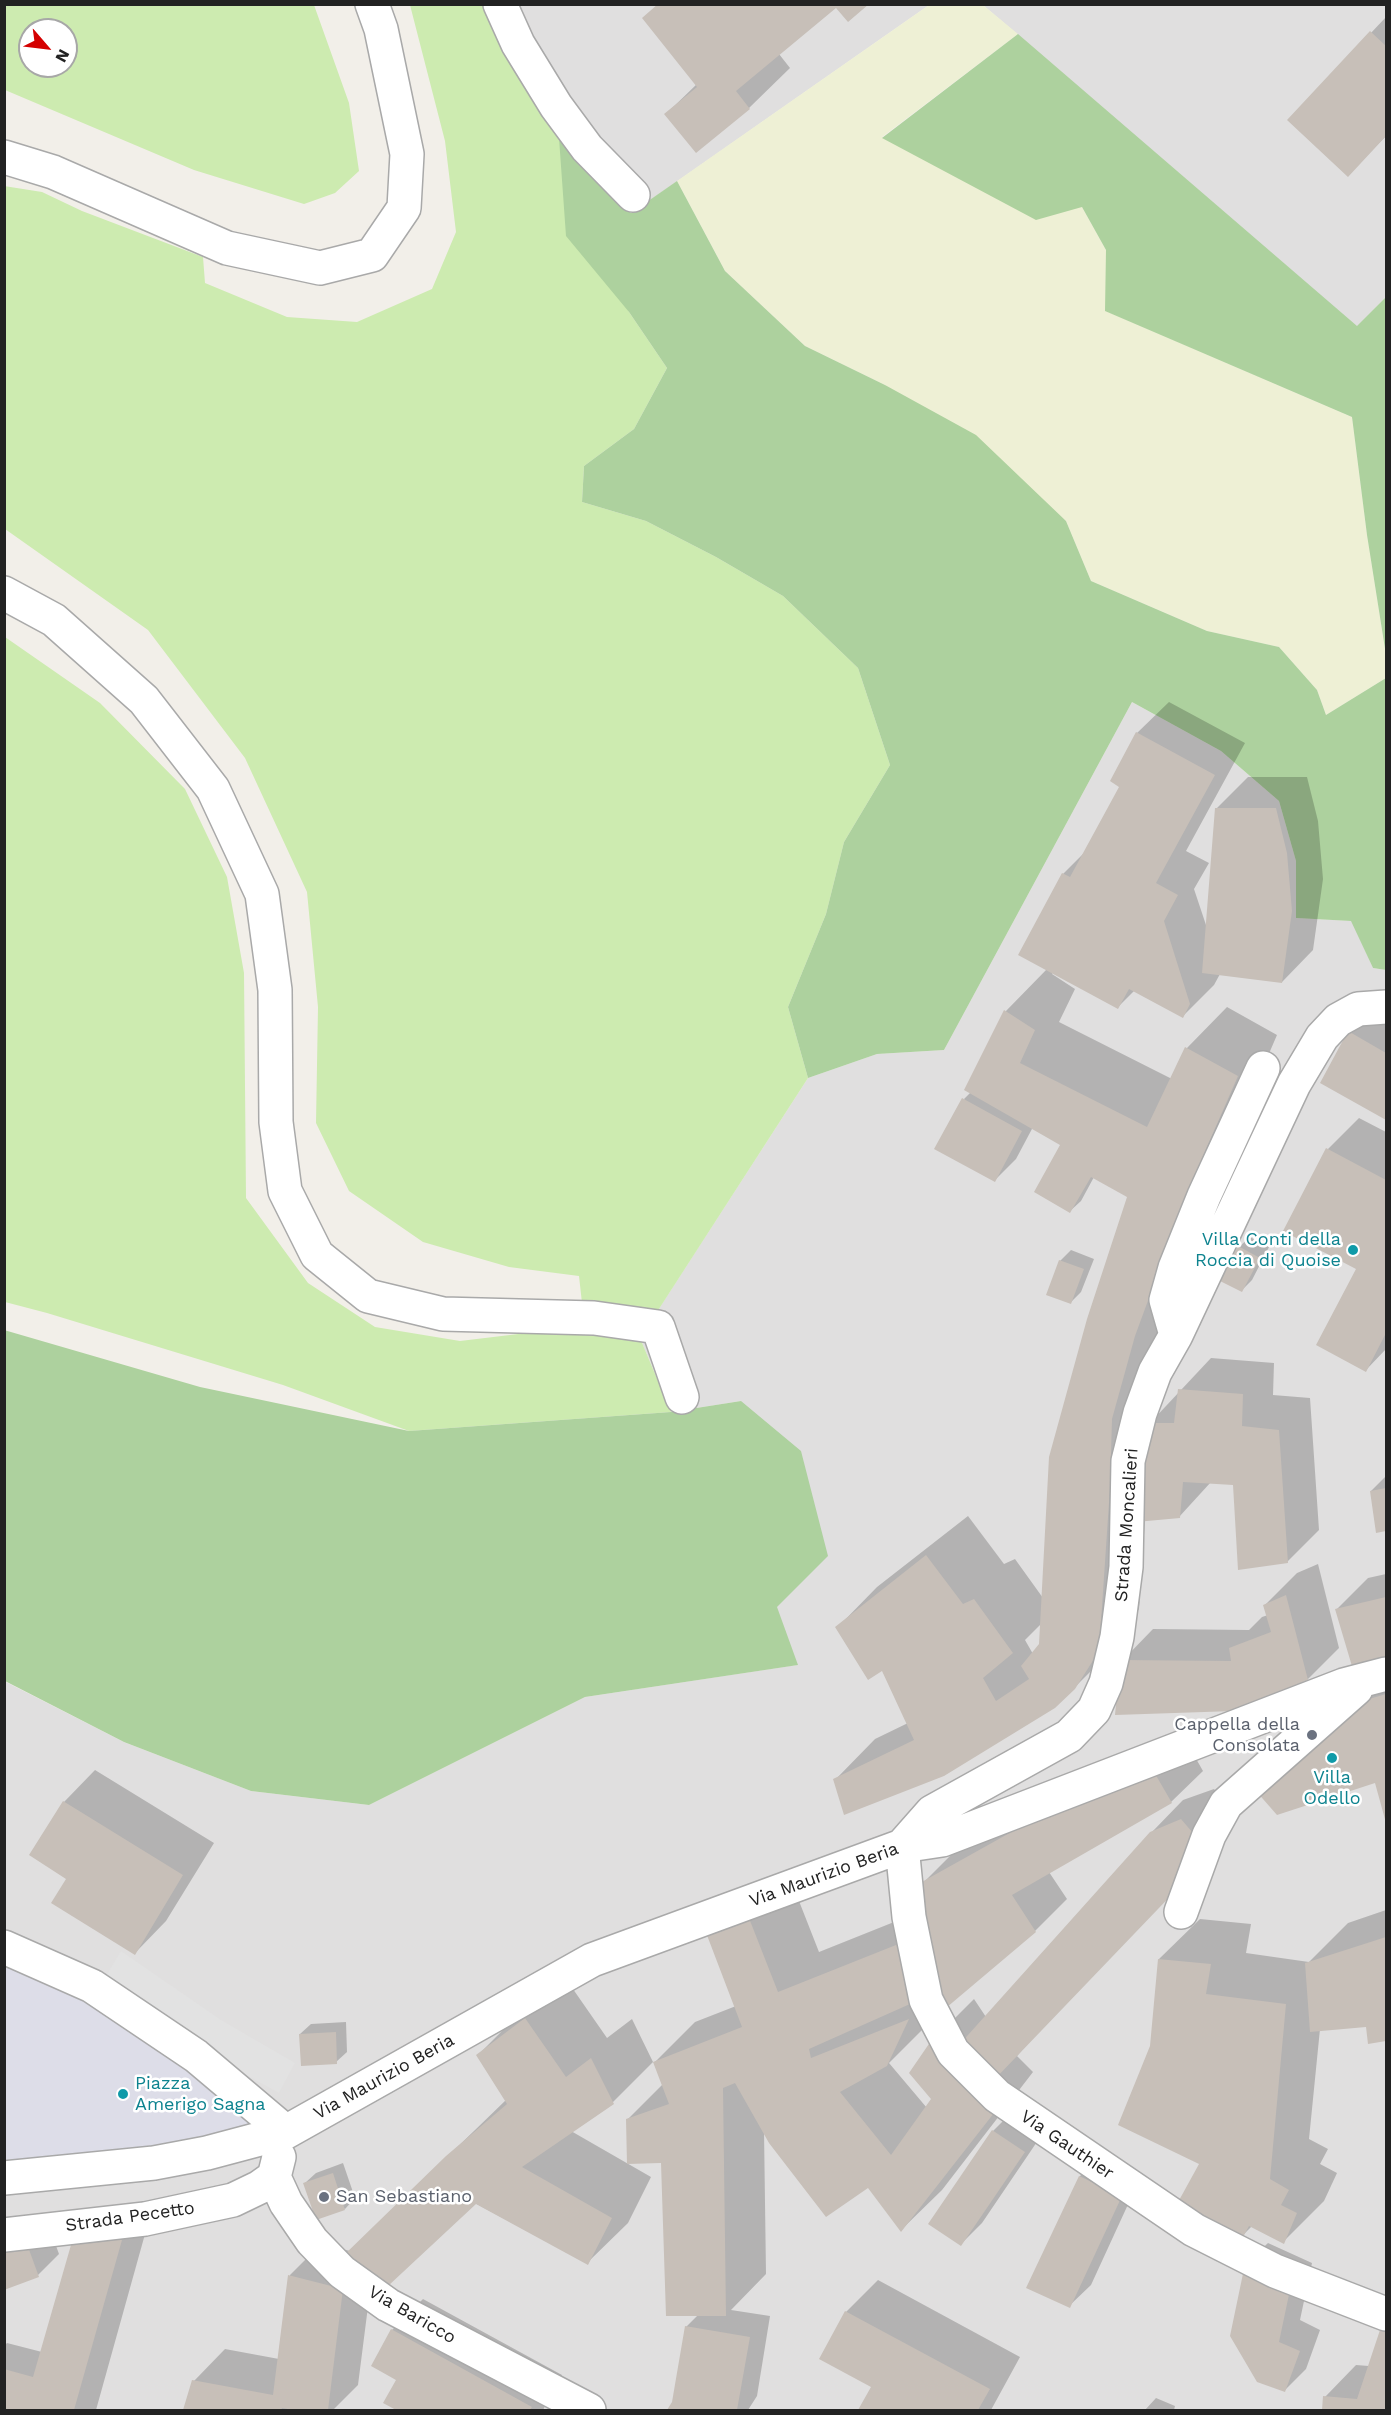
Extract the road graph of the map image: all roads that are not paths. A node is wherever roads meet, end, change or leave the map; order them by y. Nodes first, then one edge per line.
1 (372, 4) edge
2 (500, 4) edge
3 (4, 157) edge
4 (633, 195) dead end
5 (4, 593) edge
6 (1386, 1007) edge
7 (1263, 1068) dead end
8 (1176, 1335) junction
9 (682, 1396) dead end
10 (1376, 1677) edge
11 (902, 1846) junction
12 (1180, 1912) dead end
13 (4, 1947) edge
14 (286, 2132) junction
15 (274, 2177) junction
16 (4, 2178) edge
17 (4, 2235) edge
18 (1386, 2314) edge
19 (589, 2410) edge

1 - 3 street
2 - 4 street
5 - 9 street
6 - 8 street, Strada Moncalieri
7 - 8 street
8 - 11 street, Strada Moncalieri
10 - 11 street, Via Maurizio Beria
10 - 12 street
11 - 14 street, Via Maurizio Beria
11 - 18 street, Via Gauthier
13 - 14 street
14 - 15 street
14 - 16 street
15 - 17 street, Strada Pecetto
15 - 19 street, Via Baricco

